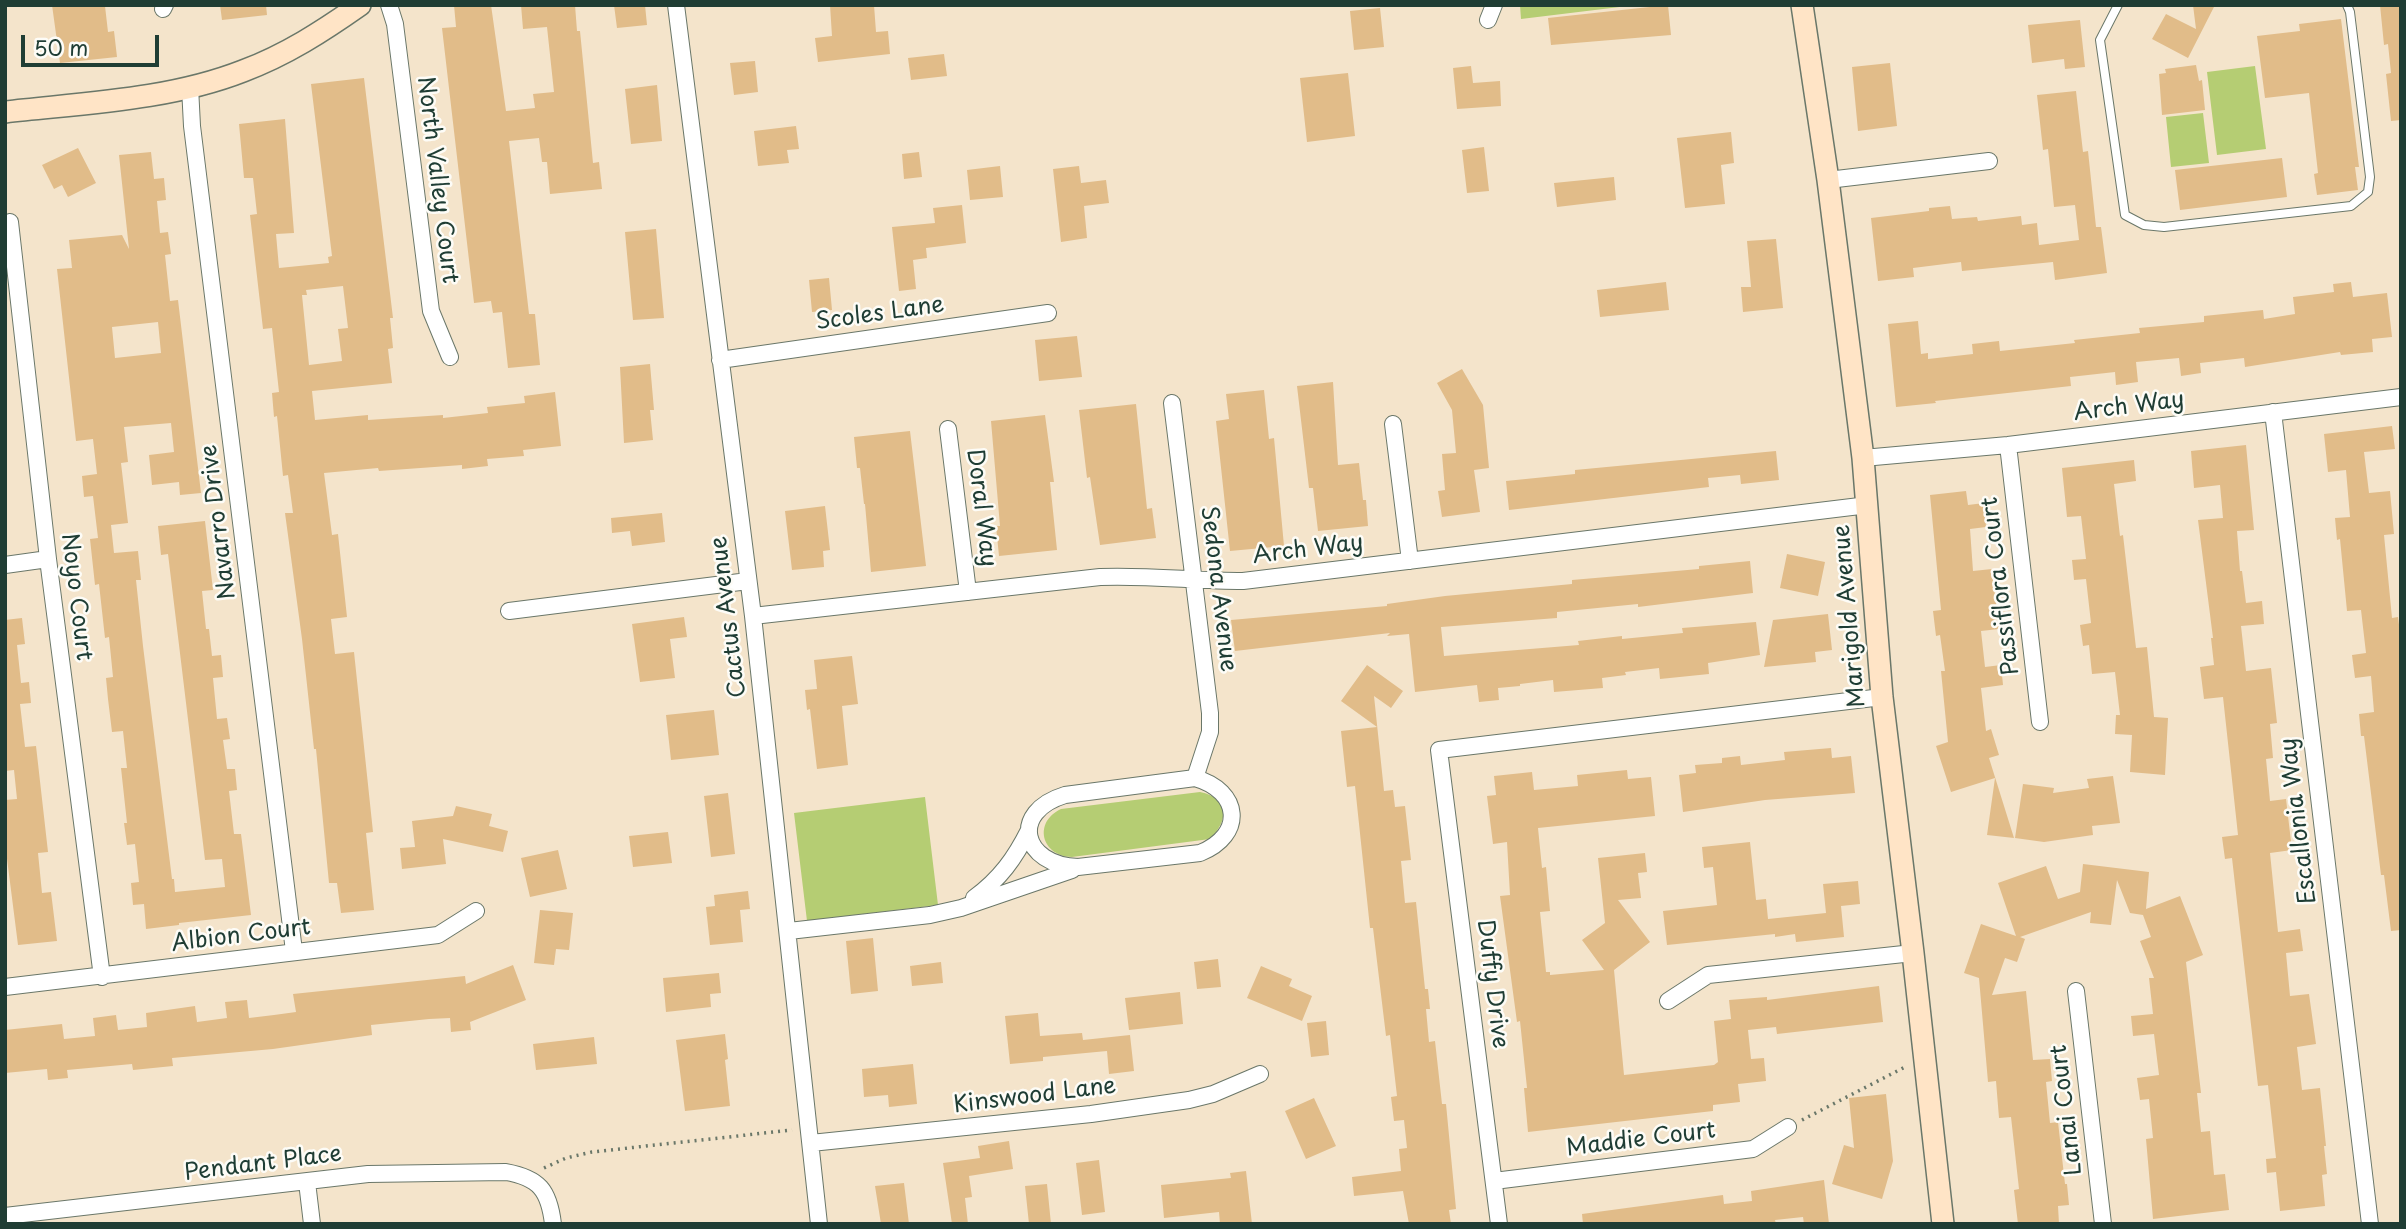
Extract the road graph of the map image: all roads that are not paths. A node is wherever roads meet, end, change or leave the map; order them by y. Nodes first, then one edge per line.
1 (360, 5) edge
2 (389, 5) edge
3 (676, 5) edge
4 (1802, 5) edge
5 (2119, 5) edge
6 (2347, 5) edge
7 (190, 87) junction
8 (5, 112) edge
9 (1989, 161) dead end
10 (1828, 180) junction
11 (10, 222) dead end
12 (1048, 313) dead end
13 (450, 357) dead end
14 (720, 360) junction
15 (2401, 397) edge
16 (1172, 403) dead end
17 (2273, 412) junction
18 (1393, 424) dead end
19 (948, 429) dead end
20 (2008, 445) junction
21 (1863, 458) junction
22 (1868, 505) junction
23 (48, 559) junction
24 (1410, 561) junction
25 (5, 565) edge
26 (748, 580) junction
27 (1195, 582) junction
28 (968, 592) junction
29 (509, 611) dead end
30 (753, 616) junction
31 (1882, 697) junction
32 (2040, 722) dead end
33 (1195, 778) junction
34 (1029, 830) junction
35 (1078, 867) junction
36 (961, 908) junction
37 (476, 911) dead end
38 (789, 931) junction
39 (294, 951) junction
40 (1913, 953) junction
41 (102, 976) junction
42 (5, 987) edge
43 (2076, 992) dead end
44 (1668, 1001) dead end
45 (1260, 1074) dead end
46 (1788, 1127) road end
47 (810, 1136) junction
48 (1494, 1181) junction
49 (307, 1182) junction
50 (5, 1216) edge
51 (71, 1216) edge
52 (312, 1224) edge
53 (553, 1224) edge
54 (819, 1224) edge
55 (1499, 1224) edge
56 (1943, 1224) edge
57 (2103, 1224) edge
58 (2370, 1224) edge

1 - 7 street
2 - 13 street, North Valley Court
3 - 14 street, Cactus Avenue
4 - 10 street, Marigold Avenue
5 - 6 lane
7 - 8 street
7 - 39 street, Navarro Drive
9 - 10 street
10 - 21 street, Marigold Avenue
11 - 23 street, Noyo Court
12 - 14 street, Scoles Lane
14 - 26 street, Cactus Avenue
15 - 17 street, Arch Way
16 - 27 street, Sedona Avenue
17 - 20 street, Arch Way
17 - 58 street, Escallonia Way
18 - 24 street
19 - 28 street, Doral Way
20 - 21 street, Arch Way
20 - 32 street, Passiflora Court
21 - 22 street, Marigold Avenue
22 - 24 street, Arch Way
22 - 31 street, Marigold Avenue
23 - 25 street
23 - 41 street, Noyo Court
24 - 27 street, Arch Way
26 - 29 street
26 - 30 street, Cactus Avenue
27 - 28 street, Arch Way
27 - 33 street, Sedona Avenue
28 - 30 street, Arch Way
30 - 38 street, Cactus Avenue
31 - 40 street, Marigold Avenue
31 - 48 street, Duffy Drive
33 - 34 street
33 - 35 street
34 - 35 street
34 - 36 street
35 - 36 street
36 - 38 street
37 - 39 street, Albion Court
38 - 47 street, Cactus Avenue
39 - 41 street, Albion Court
40 - 44 street
40 - 56 street, Marigold Avenue
41 - 42 street, Albion Court
43 - 57 street, Lanai Court
45 - 47 street, Kinswood Lane
46 - 48 street, Maddie Court
47 - 54 street, Cactus Avenue
48 - 55 street, Duffy Drive
49 - 51 street, Pendant Place
49 - 52 street
49 - 53 street, Pendant Place
50 - 51 street, Pendant Place

